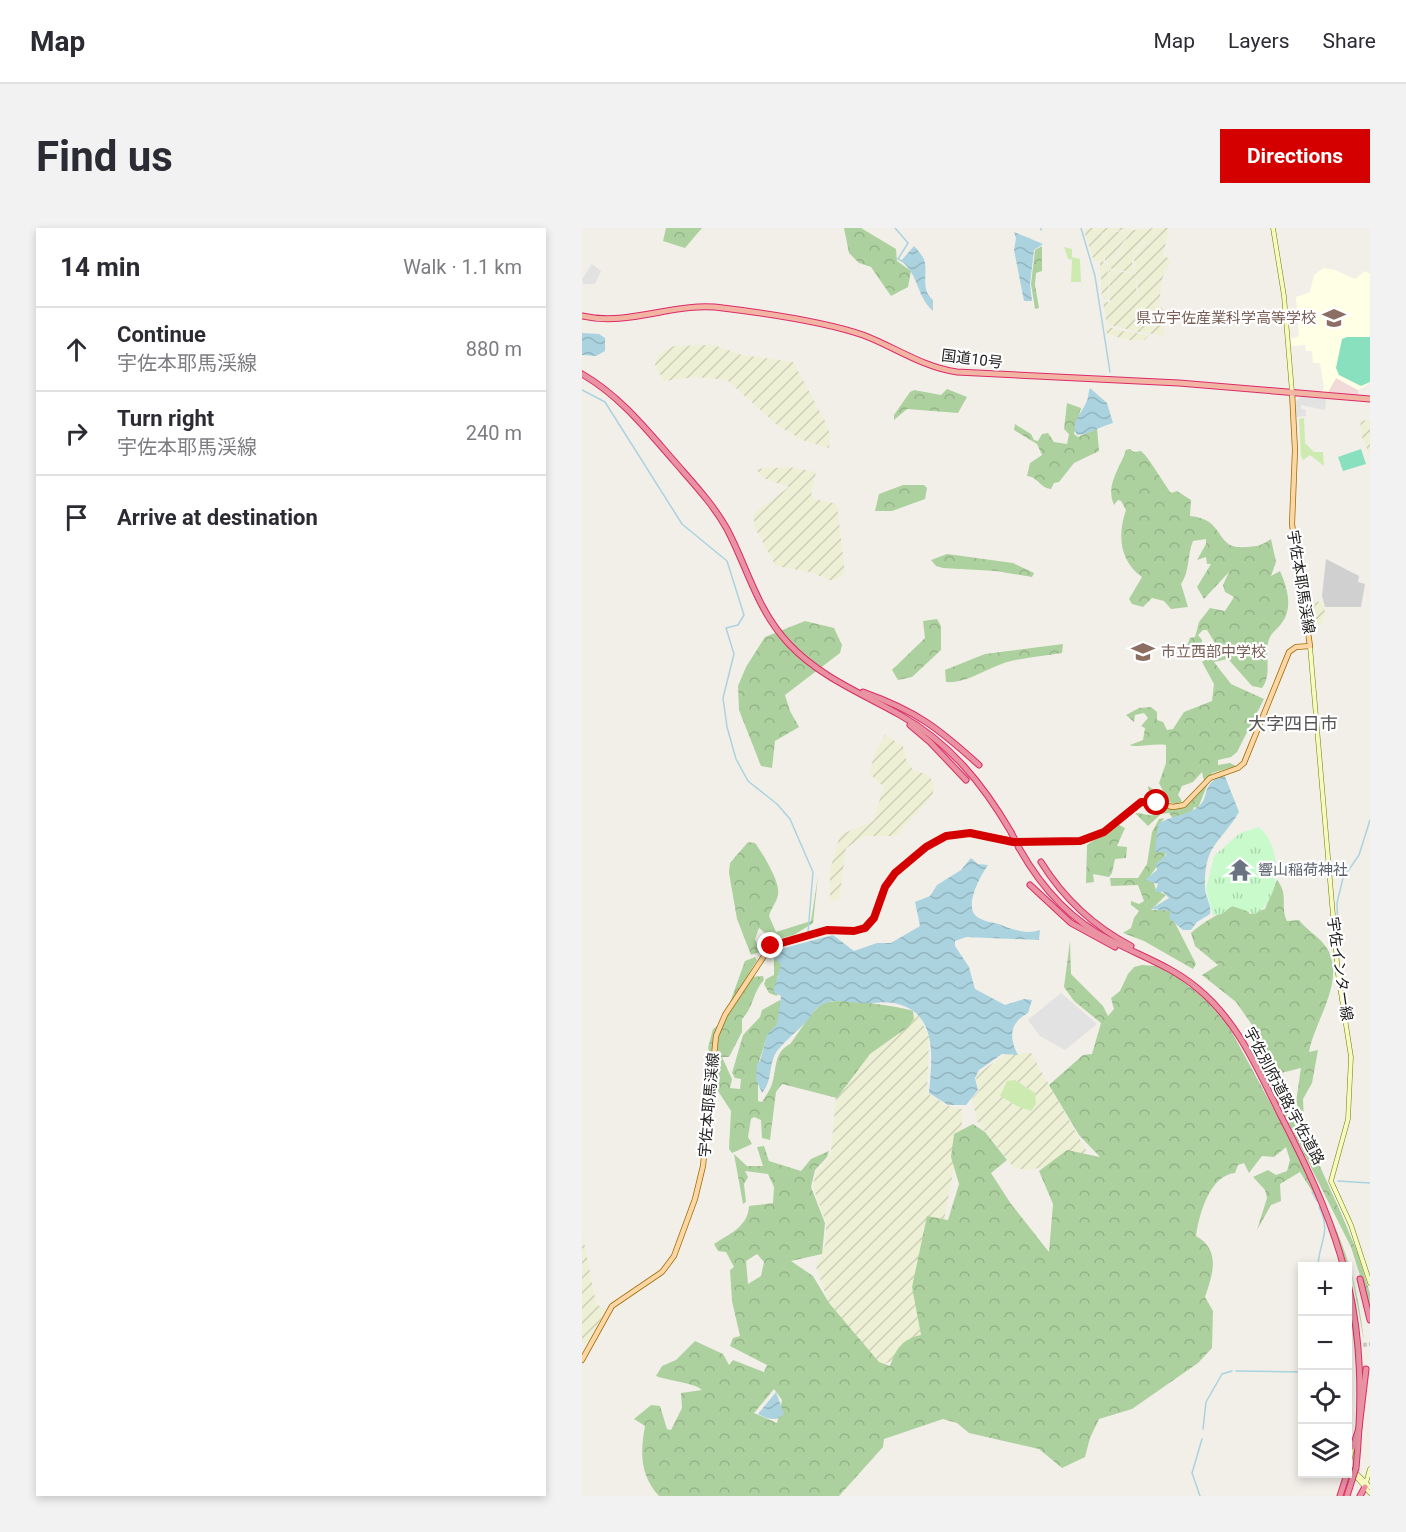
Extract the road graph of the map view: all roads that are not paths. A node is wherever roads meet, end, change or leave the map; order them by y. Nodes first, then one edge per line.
1 (1273, 228) edge
2 (582, 316) edge
3 (582, 374) edge
4 (1292, 392) junction
5 (1370, 399) edge
6 (1310, 646) junction
7 (821, 672) junction
8 (884, 706) junction
9 (979, 765) dead end
10 (966, 780) dead end
11 (1041, 862) dead end
12 (1030, 885) dead end
13 (1162, 964) junction
14 (1344, 1242) dead end
15 (1357, 1272) dead end
16 (1370, 1283) edge
17 (1368, 1322) edge
18 (1363, 1345) dead end
19 (1368, 1358) edge
20 (582, 1360) edge
21 (1353, 1447) junction
22 (1352, 1451) edge
23 (1370, 1469) edge
24 (1352, 1474) edge
25 (1345, 1478) edge
26 (1367, 1486) edge
27 (1370, 1493) edge
28 (1340, 1496) edge
29 (1347, 1496) edge
30 (1360, 1496) edge

1 - 4 main road
2 - 4 highway, 国道10号
3 - 7 highway, 宇佐別府道路;宇佐道路
4 - 5 highway, 国道10号
4 - 6 main road, 宇佐本耶馬渓線
6 - 16 main road, 宇佐インター線
6 - 20 main road, 宇佐本耶馬渓線
7 - 8 highway, 宇佐別府道路;宇佐道路
7 - 9 highway
8 - 10 highway
8 - 13 highway, 宇佐別府道路;宇佐道路, bridge
11 - 13 highway
12 - 13 highway
13 - 14 highway, 宇佐別府道路;宇佐道路
15 - 17 highway
18 - 21 main road
19 - 21 highway
19 - 29 highway, bridge
21 - 22 main road
23 - 26 main road
24 - 26 main road
25 - 28 highway
26 - 27 main road
26 - 30 highway

